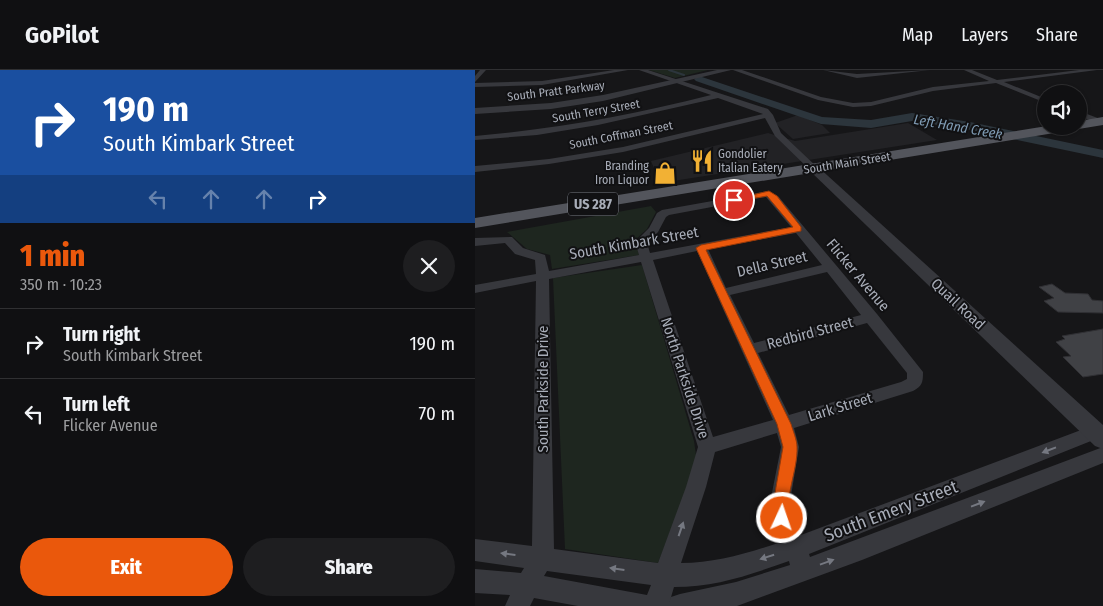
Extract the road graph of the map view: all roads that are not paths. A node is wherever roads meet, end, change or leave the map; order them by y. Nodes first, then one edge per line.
1 (483, 70) edge
2 (625, 70) edge
3 (642, 70) edge
4 (717, 70) edge
5 (727, 70) edge
6 (736, 70) edge
7 (826, 70) edge
8 (927, 70) edge
9 (967, 70) edge
10 (1094, 70) edge
11 (475, 80) edge
12 (675, 81) junction
13 (997, 82) junction
14 (475, 85) edge
15 (719, 95) junction
16 (1037, 98) edge
17 (475, 109) edge
18 (769, 115) junction
19 (1087, 116) edge
20 (1102, 122) edge
21 (1087, 124) edge
22 (1037, 132) edge
23 (475, 138) edge
24 (813, 168) junction
25 (475, 169) edge
26 (475, 223) edge
27 (798, 229) junction
28 (645, 237) joint
29 (475, 242) edge
30 (701, 248) junction
31 (647, 258) junction
32 (831, 267) junction
33 (543, 276) junction
34 (475, 289) edge
35 (722, 293) junction
36 (872, 317) junction
37 (749, 350) junction
38 (915, 382) joint
39 (784, 424) junction
40 (1099, 436) edge
41 (707, 447) junction
42 (1103, 455) edge
43 (938, 493) junction
44 (952, 514) junction
45 (796, 548) junction
46 (475, 550) edge
47 (541, 558) junction
48 (803, 571) junction
49 (665, 575) junction
50 (475, 581) edge
51 (523, 595) edge
52 (745, 599) edge
53 (644, 606) edge
54 (656, 606) edge
55 (680, 606) edge

1 - 11 street
2 - 14 street
3 - 12 street
4 - 12 street, South Pratt Parkway
5 - 12 street, South Pratt Parkway
6 - 13 street
7 - 8 street
9 - 13 street
10 - 13 street
12 - 15 street
12 - 17 street, South Pratt Parkway
13 - 16 street
15 - 18 street
15 - 23 street, South Terry Street
18 - 24 street
18 - 25 street, South Coffman Street
19 - 20 street
20 - 21 main road
22 - 24 main road, South Main Street / US 287
24 - 26 main road, South Main Street / US 287
24 - 40 street, Quail Road
27 - 28 street, Flicker Avenue
27 - 30 street, South Kimbark Street
27 - 32 street, Flicker Avenue
28 - 31 street, North Parkside Drive
29 - 33 street, South Parkside Drive
30 - 31 street, South Kimbark Street
30 - 35 street
31 - 33 street, South Kimbark Street
31 - 41 street, North Parkside Drive
32 - 35 street, Della Street
32 - 36 street, Flicker Avenue
33 - 34 street, South Kimbark Street
33 - 47 street, South Parkside Drive
35 - 37 street
36 - 37 street, Redbird Street
36 - 38 street, Flicker Avenue
37 - 39 street
38 - 39 street, Lark Street
39 - 41 street, Lark Street
39 - 45 street
40 -> 43 street, South Emery Street
49 -> 41 street, North Parkside Drive
44 -> 42 street, South Emery Street
43 - 44 street
43 - 45 street, South Emery Street
48 -> 44 street, South Emery Street
45 - 48 street
45 -> 49 street, South Emery Street
47 -> 46 street, South Emery Street
49 -> 47 street, South Emery Street
47 - 51 street
48 - 52 street, South Emery Street
49 - 54 street, North Parkside Drive
50 - 51 street
51 - 53 street
52 - 55 street, South Emery Street

